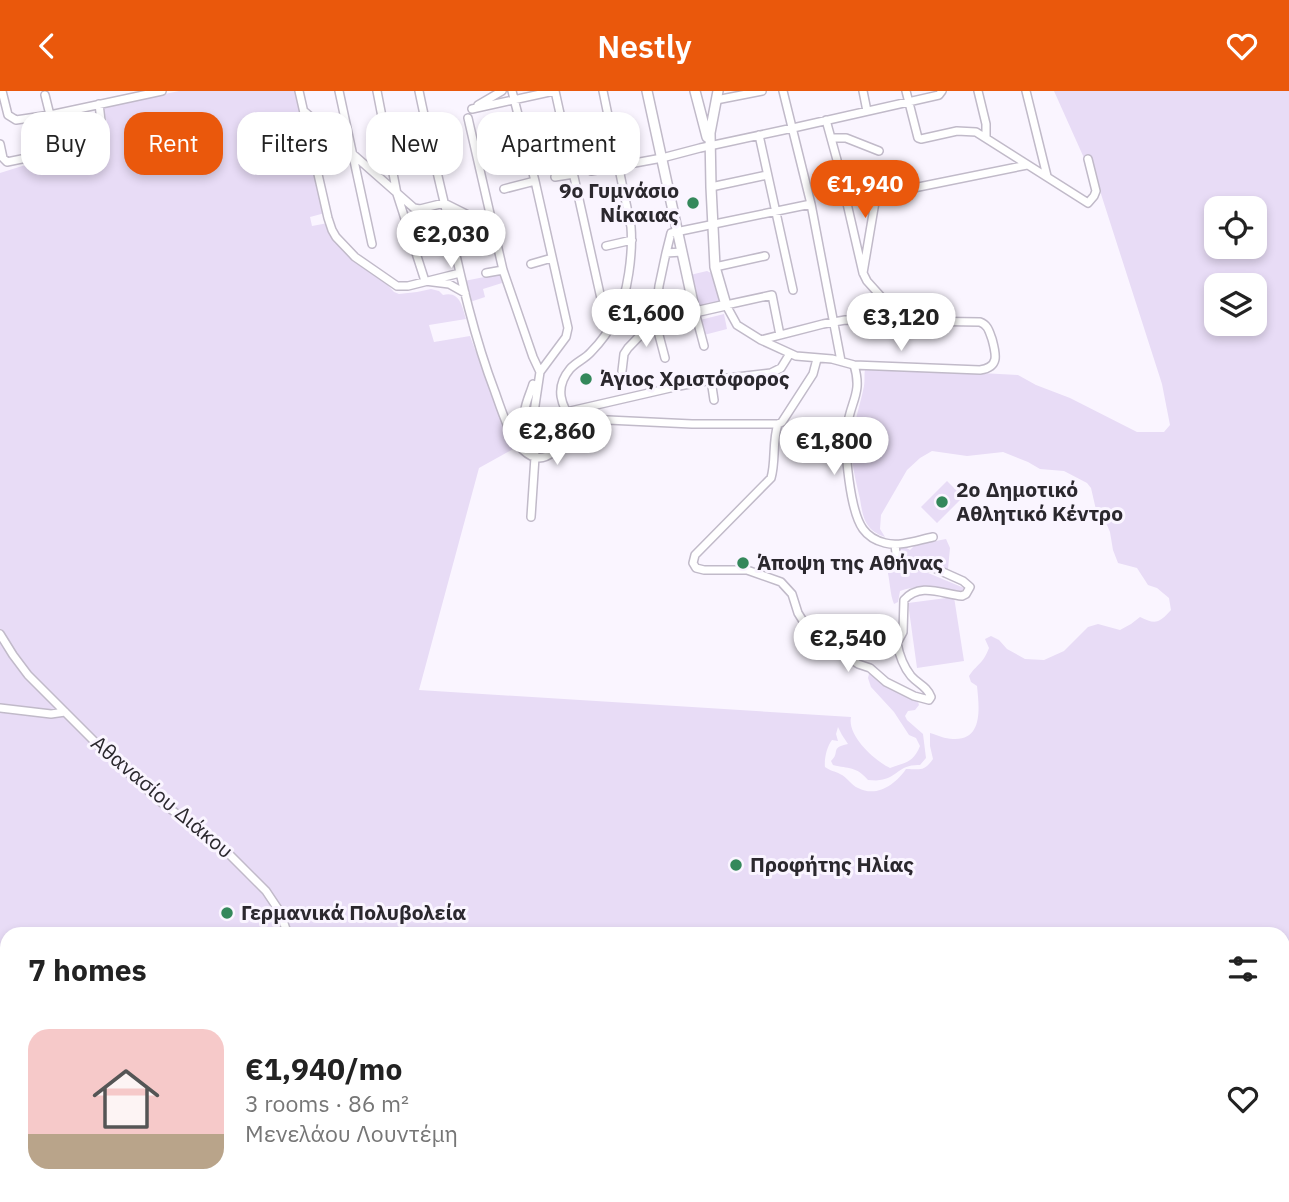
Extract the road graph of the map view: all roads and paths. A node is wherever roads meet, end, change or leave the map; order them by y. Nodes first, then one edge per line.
1 (2, 91) edge
2 (162, 91) edge
3 (299, 91) edge
4 (339, 91) edge
5 (377, 91) edge
6 (419, 91) edge
7 (502, 91) edge
8 (555, 91) edge
9 (603, 91) edge
10 (648, 91) edge
11 (695, 91) edge
12 (762, 91) edge
13 (783, 91) edge
14 (863, 91) edge
15 (906, 91) edge
16 (942, 91) edge
17 (978, 91) edge
18 (1026, 91) edge
19 (134, 94) edge
20 (46, 95) dead end
21 (514, 95) edge
22 (717, 95) edge
23 (908, 101) junction
24 (99, 104) junction
25 (867, 111) junction
26 (49, 112) edge
27 (63, 112) edge
28 (305, 112) edge
29 (560, 112) edge
30 (607, 112) edge
31 (468, 118) dead end
32 (21, 119) edge
33 (826, 120) junction
34 (793, 128) junction
35 (759, 135) junction
36 (986, 137) junction
37 (831, 138) junction
38 (0, 143) edge
39 (710, 145) junction
40 (879, 151) dead end
41 (354, 156) junction
42 (662, 158) junction
43 (1088, 159) dead end
44 (640, 162) edge
45 (1027, 165) junction
46 (319, 175) edge
47 (568, 175) edge
48 (574, 175) edge
49 (620, 175) edge
50 (767, 175) junction
51 (555, 177) dead end
52 (1047, 177) junction
53 (535, 181) junction
54 (711, 187) junction
55 (504, 189) dead end
56 (397, 194) junction
57 (444, 203) junction
58 (810, 204) junction
59 (775, 212) junction
60 (714, 225) junction
61 (492, 227) junction
62 (675, 232) junction
63 (632, 240) junction
64 (372, 244) dead end
65 (606, 246) dead end
66 (682, 252) junction
67 (666, 253) junction
68 (765, 256) dead end
69 (552, 258) junction
70 (531, 264) dead end
71 (715, 267) junction
72 (503, 270) junction
73 (460, 273) junction
74 (486, 273) dead end
75 (863, 273) junction
76 (425, 281) junction
77 (793, 290) dead end
78 (465, 293) junction
79 (726, 305) junction
80 (695, 312) junction
81 (655, 320) junction
82 (834, 321) junction
83 (903, 321) junction
84 (610, 328) junction
85 (780, 335) junction
86 (761, 340) junction
87 (704, 346) dead end
88 (789, 355) junction
89 (665, 358) dead end
90 (817, 359) junction
91 (841, 361) junction
92 (854, 365) junction
93 (622, 370) dead end
94 (540, 372) junction
95 (711, 380) junction
96 (533, 384) dead end
97 (714, 401) dead end
98 (566, 412) junction
99 (574, 423) junction
100 (778, 424) junction
101 (534, 445) junction
102 (535, 457) junction
103 (531, 517) dead end
104 (933, 537) dead end
105 (895, 545) junction
106 (0, 634) edge
107 (0, 708) edge
108 (65, 712) junction
109 (285, 927) edge

1 - 32 street
2 - 19 street
3 - 28 street
4 - 41 street
5 - 56 street
6 - 57 street
7 - 21 street
8 - 21 street
8 - 29 street
9 - 30 street
10 - 42 street
11 - 39 street
12 - 22 street
13 - 34 street
14 - 25 street
15 - 23 street
16 - 23 street
17 - 36 street
18 - 52 street
19 - 24 street
20 - 26 street
21 - 53 street
22 - 39 street
23 - 25 street
23 - 36 street
24 - 27 street
24 - 38 street
25 - 33 street
31 - 61 street
33 - 34 street
33 - 37 street
34 - 35 street
34 - 58 street
35 - 39 street
35 - 50 street
36 - 45 street
37 - 40 street
37 - 75 street
39 - 42 street
39 - 54 street
41 - 56 street
41 - 64 street
42 - 44 street
42 - 62 street
43 - 52 street
45 - 52 street
45 - 75 street
46 - 76 street
47 - 51 street
48 - 84 street
49 - 63 street
50 - 54 street
50 - 59 street
53 - 55 street
53 - 69 street
54 - 60 street
56 - 57 street
56 - 76 street
57 - 61 street
57 - 73 street
58 - 59 street
58 - 82 street
59 - 60 street
59 - 77 street
60 - 62 street
60 - 71 street
61 - 72 street
62 - 66 street
62 - 67 street
63 - 65 street
63 - 84 street
66 - 67 street
66 - 80 street
67 - 81 street
68 - 71 street
69 - 70 street
69 - 94 street
71 - 79 street
72 - 74 street
72 - 94 street
73 - 76 street
73 - 78 street
75 - 83 street
76 - 78 street
78 - 102 street
79 - 80 street
79 - 85 street
79 - 86 street
80 - 81 street
80 - 87 street
81 - 89 street
81 - 93 street
82 - 83 street
82 - 85 street
82 - 91 street
83 - 92 street
84 - 98 street
85 - 86 street
86 - 88 street
88 - 90 street
88 - 95 street
90 - 91 street
90 - 100 street
91 - 92 street
92 - 105 street
94 - 101 street
95 - 97 street
95 - 98 street
96 - 101 street
98 - 99 street
99 - 100 street
99 - 102 street
100 - 105 street
101 - 102 street
102 - 103 street
104 - 105 street
106 - 108 street, Αθανασίου Διάκου
107 - 108 street
108 - 109 street, Αθανασίου Διάκου

